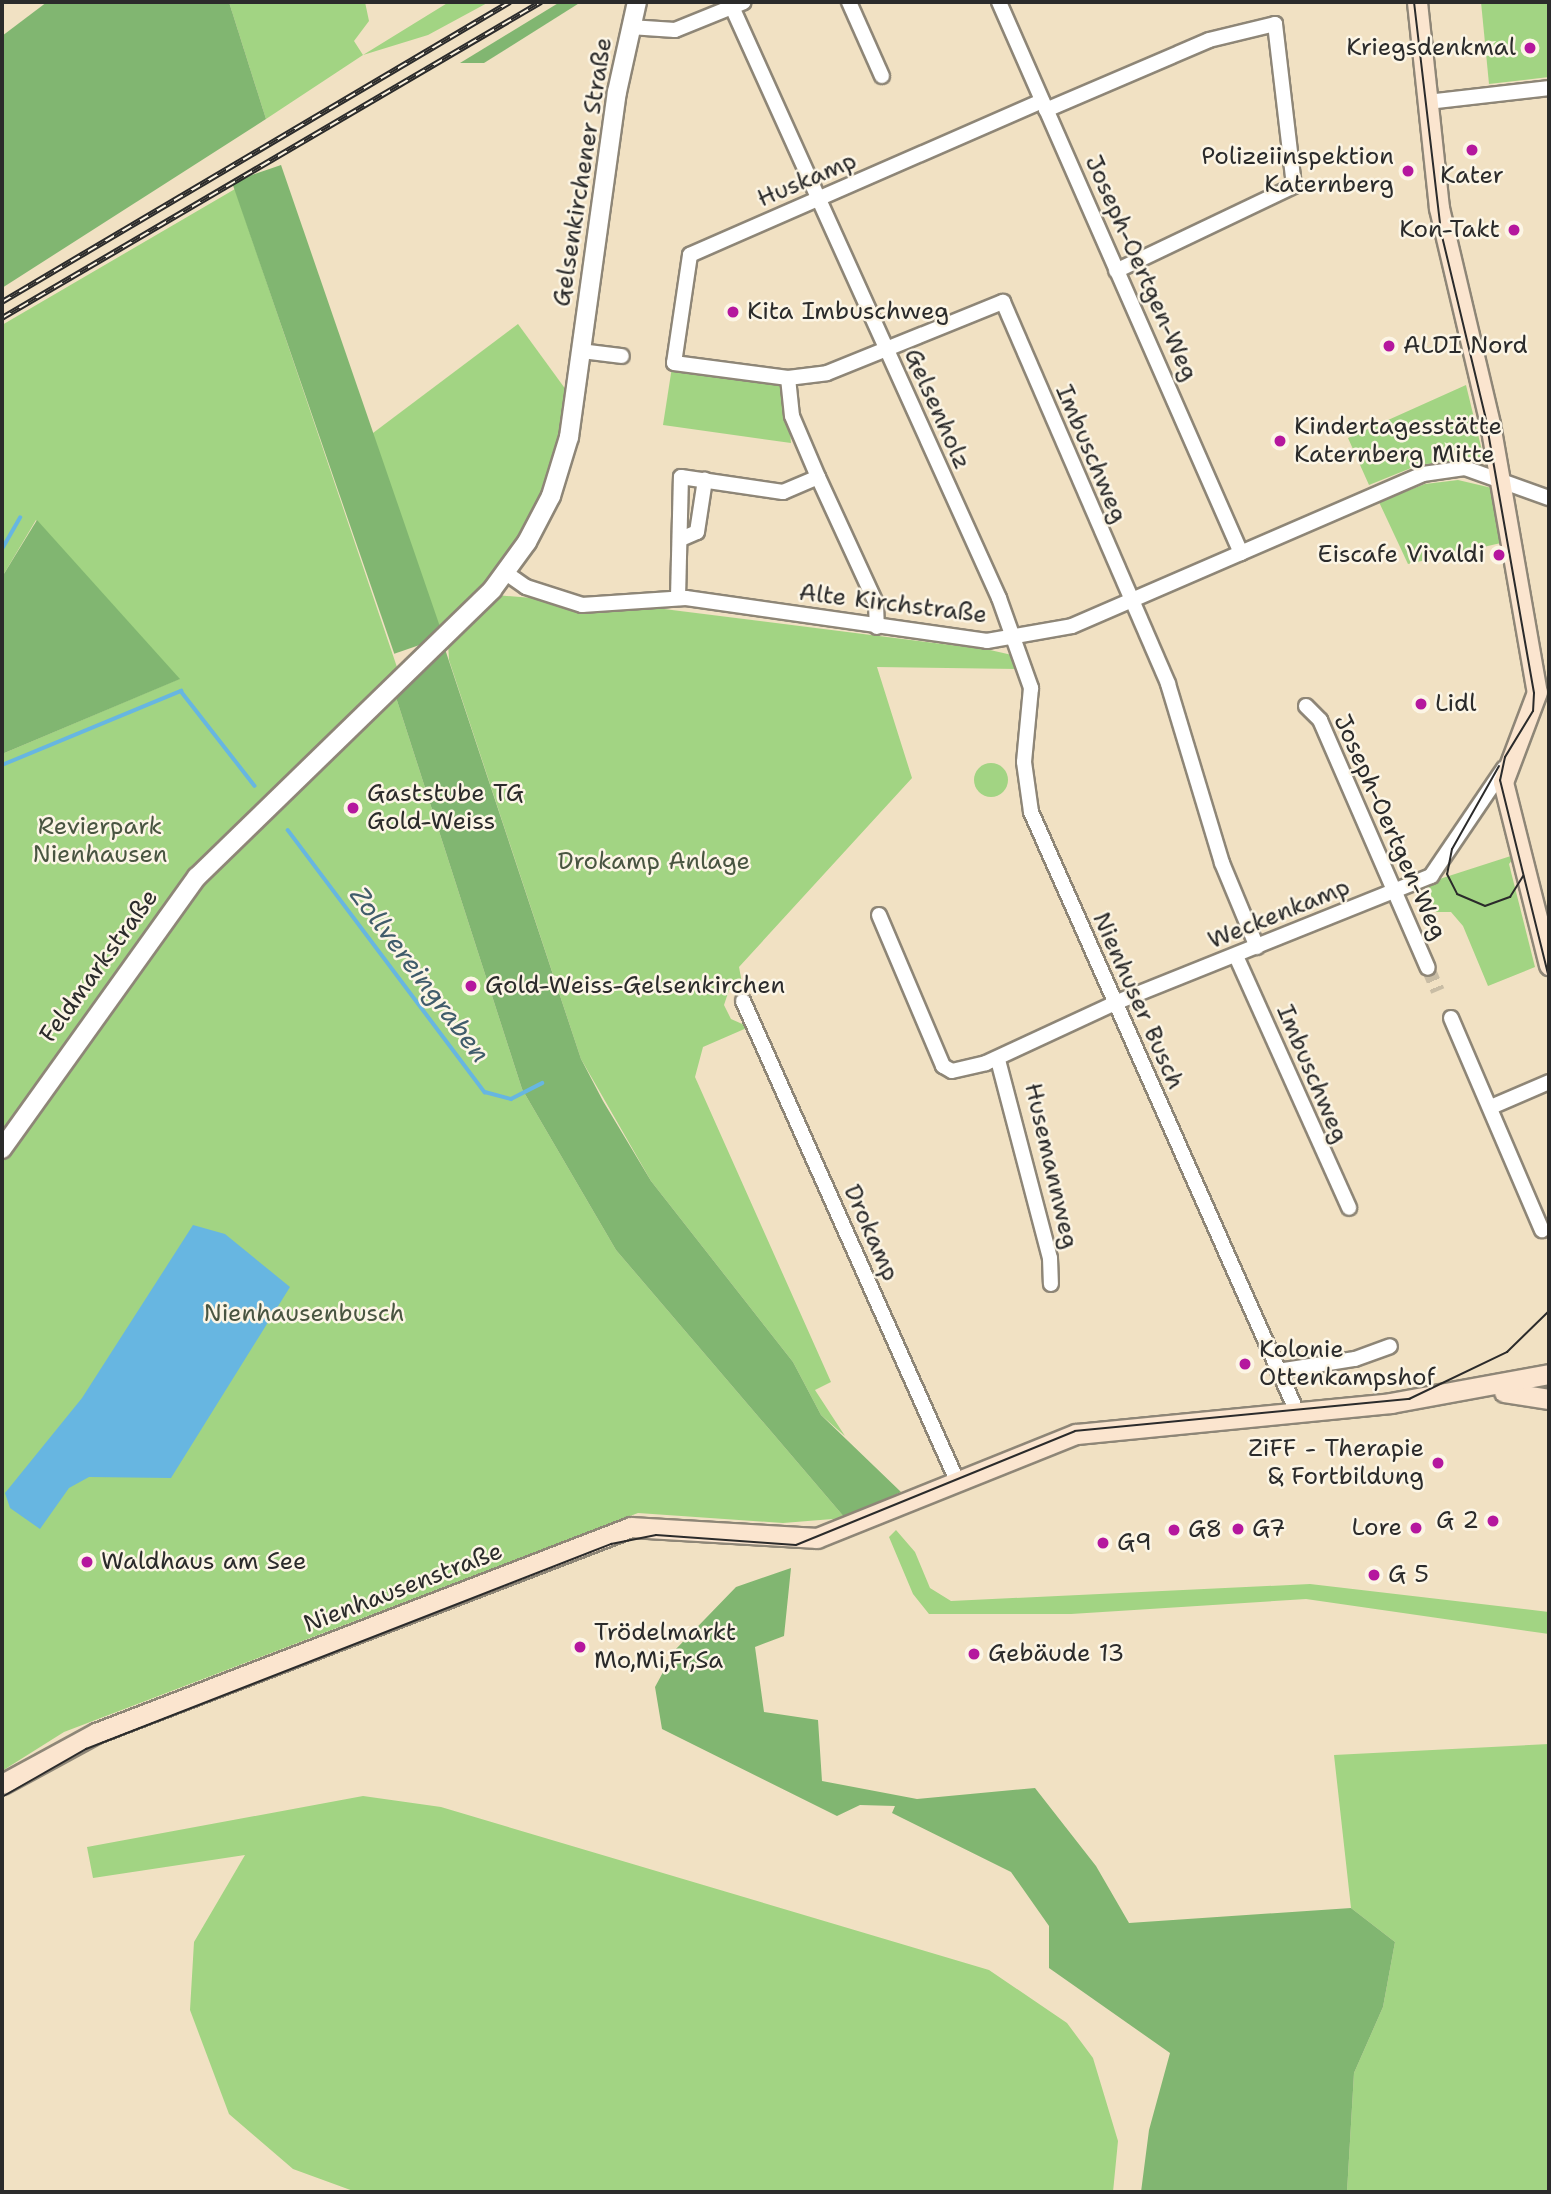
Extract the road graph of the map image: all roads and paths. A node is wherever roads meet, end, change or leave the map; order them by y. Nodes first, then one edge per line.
1 (637, 2) edge
2 (849, 2) edge
3 (999, 2) edge
4 (1417, 2) edge
5 (738, 4) edge
6 (631, 27) junction
7 (882, 76) dead end
8 (1549, 88) edge
9 (1428, 102) junction
10 (1044, 106) junction
11 (819, 200) junction
12 (1116, 271) junction
13 (581, 351) junction
14 (887, 352) junction
15 (622, 356) dead end
16 (674, 363) joint
17 (788, 378) junction
18 (1500, 476) junction
19 (818, 477) junction
20 (705, 481) junction
21 (1549, 498) edge
22 (683, 538) junction
23 (1241, 554) junction
24 (506, 573) junction
25 (678, 598) junction
26 (1130, 601) junction
27 (877, 627) junction
28 (1014, 637) junction
29 (400, 677) joint
30 (1306, 706) dead end
31 (1504, 767) junction
32 (1395, 891) junction
33 (878, 915) dead end
34 (1257, 947) junction
35 (1236, 956) junction
36 (1549, 965) edge
37 (1428, 968) tunnel mouth
38 (743, 1001) dead end
39 (1115, 1003) junction
40 (1451, 1018) dead end
41 (998, 1060) junction
42 (1549, 1082) edge
43 (1491, 1107) junction
44 (2, 1149) edge
45 (1349, 1208) dead end
46 (1542, 1230) dead end
47 (1051, 1284) dead end
48 (1390, 1346) dead end
49 (1278, 1371) junction
50 (1546, 1375) edge
51 (1457, 1392) junction
52 (1504, 1392) junction
53 (1549, 1399) edge
54 (1297, 1412) junction
55 (958, 1483) junction
56 (2, 1784) edge

1 - 6 street, Gelsenkirchener Straße
2 - 7 street
3 - 10 street, Joseph-Oertgen-Weg
4 - 9 main road
5 - 6 street
5 - 11 street, Gelsenholz
6 - 13 street, Gelsenkirchener Straße
8 - 9 street
9 - 18 main road
10 - 11 street, Huskamp
10 - 12 street, Joseph-Oertgen-Weg
10 - 12 street, Huskamp
11 - 14 street, Gelsenholz
11 - 16 street, Huskamp
12 - 23 street, Joseph-Oertgen-Weg
13 - 15 street
13 - 24 street, Gelsenkirchener Straße
14 - 17 street, Imbuschweg
14 - 26 street, Imbuschweg
14 - 28 street, Gelsenholz
16 - 17 street, Imbuschweg
17 - 19 street
18 - 21 street, Alte Kirchstraße
18 - 23 street, Alte Kirchstraße
18 - 31 main road
19 - 20 street
19 - 27 street
20 - 22 street
20 - 22 street
22 - 25 street
23 - 26 street, Alte Kirchstraße
24 - 25 street, Alte Kirchstraße
24 - 29 street, Gelsenkirchener Straße
25 - 27 street, Alte Kirchstraße
26 - 28 street, Alte Kirchstraße
26 - 34 street, Imbuschweg
27 - 28 street, Alte Kirchstraße
28 - 39 street, Nienhuser Busch
29 - 44 street, Feldmarkstraße
30 - 32 street, Joseph-Oertgen-Weg
31 - 32 street, Weckenkamp
31 - 36 main road
32 - 34 street, Weckenkamp
32 - 37 street, Joseph-Oertgen-Weg
33 - 41 street, Husemannweg
34 - 35 street, Weckenkamp
35 - 39 street, Weckenkamp
35 - 45 street, Imbuschweg
38 - 55 street, Drokamp
39 - 41 street, Husemannweg
39 - 49 street, Nienhuser Busch
40 - 43 street
41 - 47 street, Husemannweg
42 - 43 street
43 - 46 street
48 - 49 street
49 - 54 street, Nienhuser Busch
50 - 51 main road
50 - 52 main road
51 - 52 main road
51 - 54 main road, Nienhausenstraße
52 - 53 main road
54 - 55 main road, Nienhausenstraße
55 - 56 main road, Nienhausenstraße

